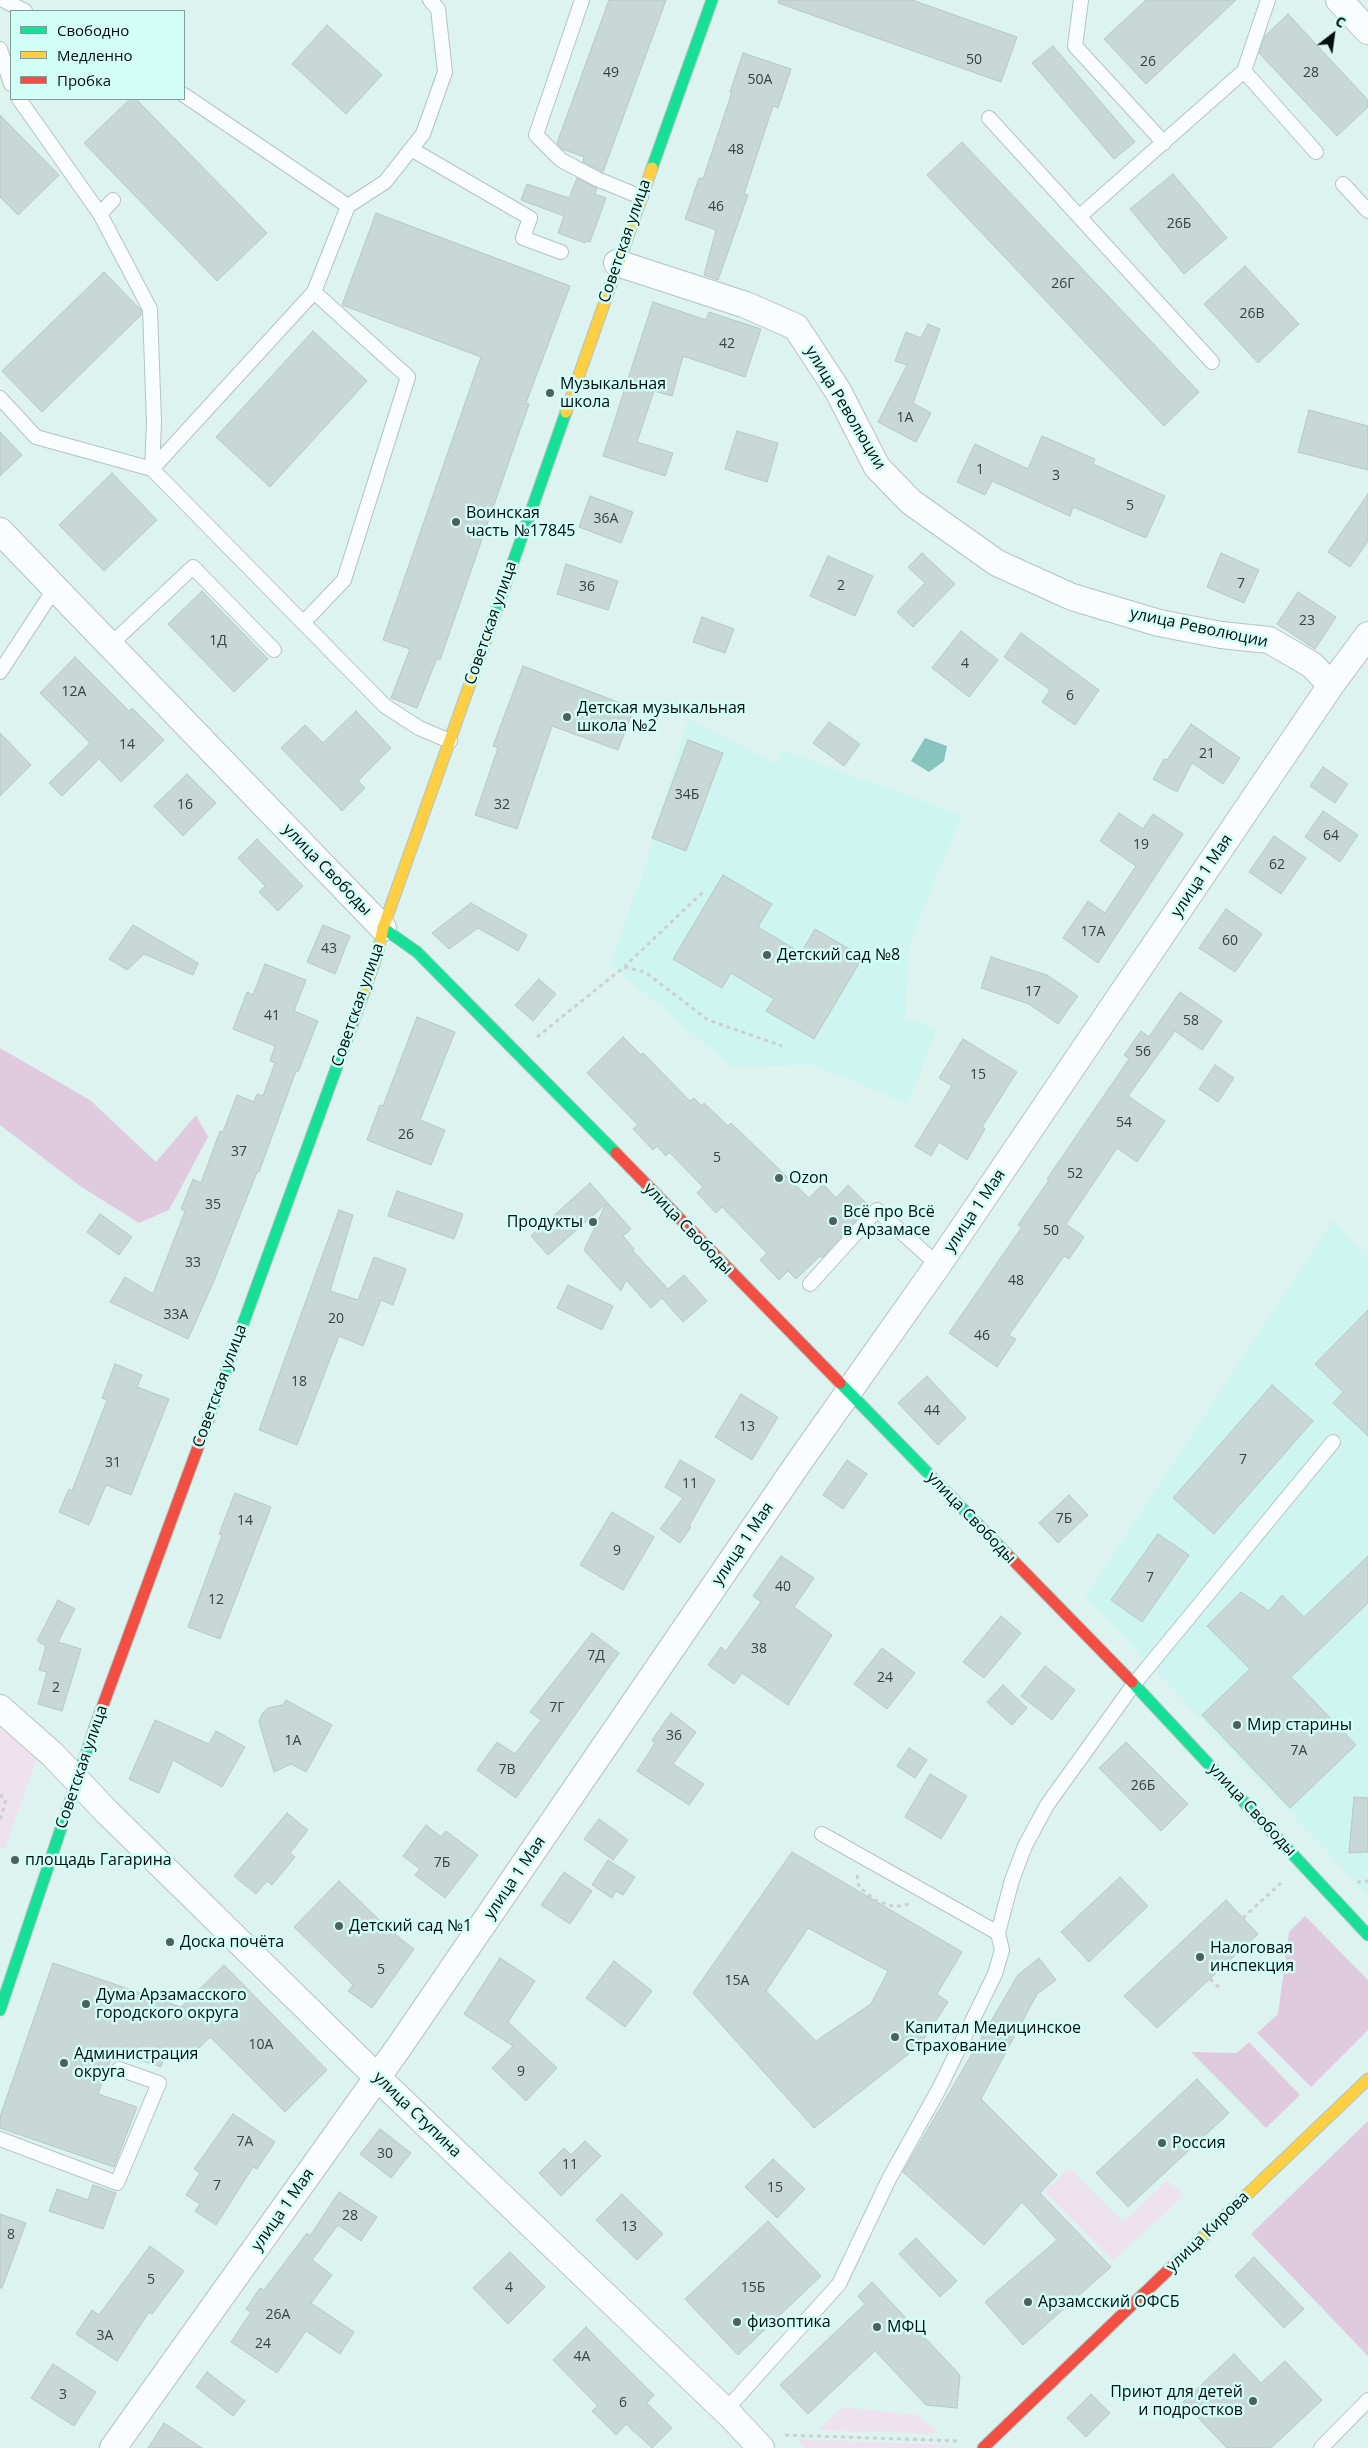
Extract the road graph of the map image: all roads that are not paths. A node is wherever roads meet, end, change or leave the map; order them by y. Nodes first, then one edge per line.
1 (3, 0) edge
2 (430, 0) edge
3 (582, 0) edge
4 (712, 0) edge
5 (1081, 0) edge
6 (1268, 0) edge
7 (1339, 0) edge
8 (23, 10) edge
9 (1368, 31) edge
10 (0, 48) edge
11 (1244, 71) junction
12 (10, 81) edge
13 (185, 96) edge
14 (20, 100) edge
15 (989, 118) dead end
16 (1164, 144) junction
17 (411, 149) junction
18 (1316, 152) dead end
19 (1343, 184) dead end
20 (641, 197) junction
21 (113, 200) dead end
22 (348, 206) junction
23 (1368, 211) edge
24 (100, 214) junction
25 (1080, 216) junction
26 (561, 252) dead end
27 (618, 263) junction
28 (314, 292) junction
29 (1212, 362) dead end
30 (0, 398) edge
31 (152, 469) junction
32 (0, 531) edge
33 (55, 588) junction
34 (303, 623) junction
35 (1368, 635) edge
36 (110, 645) junction
37 (274, 650) dead end
38 (0, 672) edge
39 (1332, 685) junction
40 (450, 741) junction
41 (383, 928) junction
42 (938, 1265) junction
43 (810, 1284) dead end
44 (848, 1394) junction
45 (1333, 1442) dead end
46 (1134, 1684) junction
47 (0, 1708) edge
48 (76, 1779) junction
49 (822, 1834) dead end
50 (998, 1933) junction
51 (1368, 1935) edge
52 (0, 2010) edge
53 (119, 2069) dead end
54 (377, 2077) junction
55 (1368, 2079) edge
56 (0, 2139) edge
57 (1368, 2400) edge
58 (725, 2411) junction
59 (113, 2448) edge
60 (761, 2448) edge
61 (982, 2448) edge
62 (1321, 2448) edge

1 - 8 lane
2 - 17 lane
3 - 20 lane
4 - 20 street, Советская улица
5 - 16 lane
6 - 11 lane
7 - 9 street
10 - 12 lane
11 - 16 lane
11 - 18 lane
13 - 22 lane
14 - 24 lane
15 - 25 lane
16 - 25 lane
17 - 22 lane
17 - 26 lane
19 - 23 lane
20 - 27 street, Советская улица
21 - 24 lane
22 - 28 lane
24 - 31 lane
25 - 29 lane
27 - 39 street, улица Революции
27 - 40 street, Советская улица
28 - 31 lane
28 - 34 lane
30 - 31 lane
31 - 34 lane
32 - 33 street, улица Свободы
33 - 36 street, улица Свободы
33 - 38 lane
34 - 40 lane
35 - 39 street, улица 1 Мая
36 - 37 lane
36 - 41 street, улица Свободы
39 - 42 street, улица 1 Мая
40 - 41 street, Советская улица
41 - 44 street, улица Свободы
41 - 48 street, Советская улица
42 - 43 lane
42 - 44 street, улица 1 Мая
44 - 46 street, улица Свободы
44 - 54 street, улица 1 Мая
45 - 46 lane
46 - 50 lane
46 - 51 street, улица Свободы
47 - 48 street
48 - 52 street, Советская улица
48 - 54 street, улица Ступина
49 - 50 lane
50 - 58 lane
53 - 56 lane
54 - 58 street, улица Ступина
54 - 59 street, улица 1 Мая
55 - 61 street, улица Кирова
57 - 62 lane
58 - 60 street, улица Ступина

